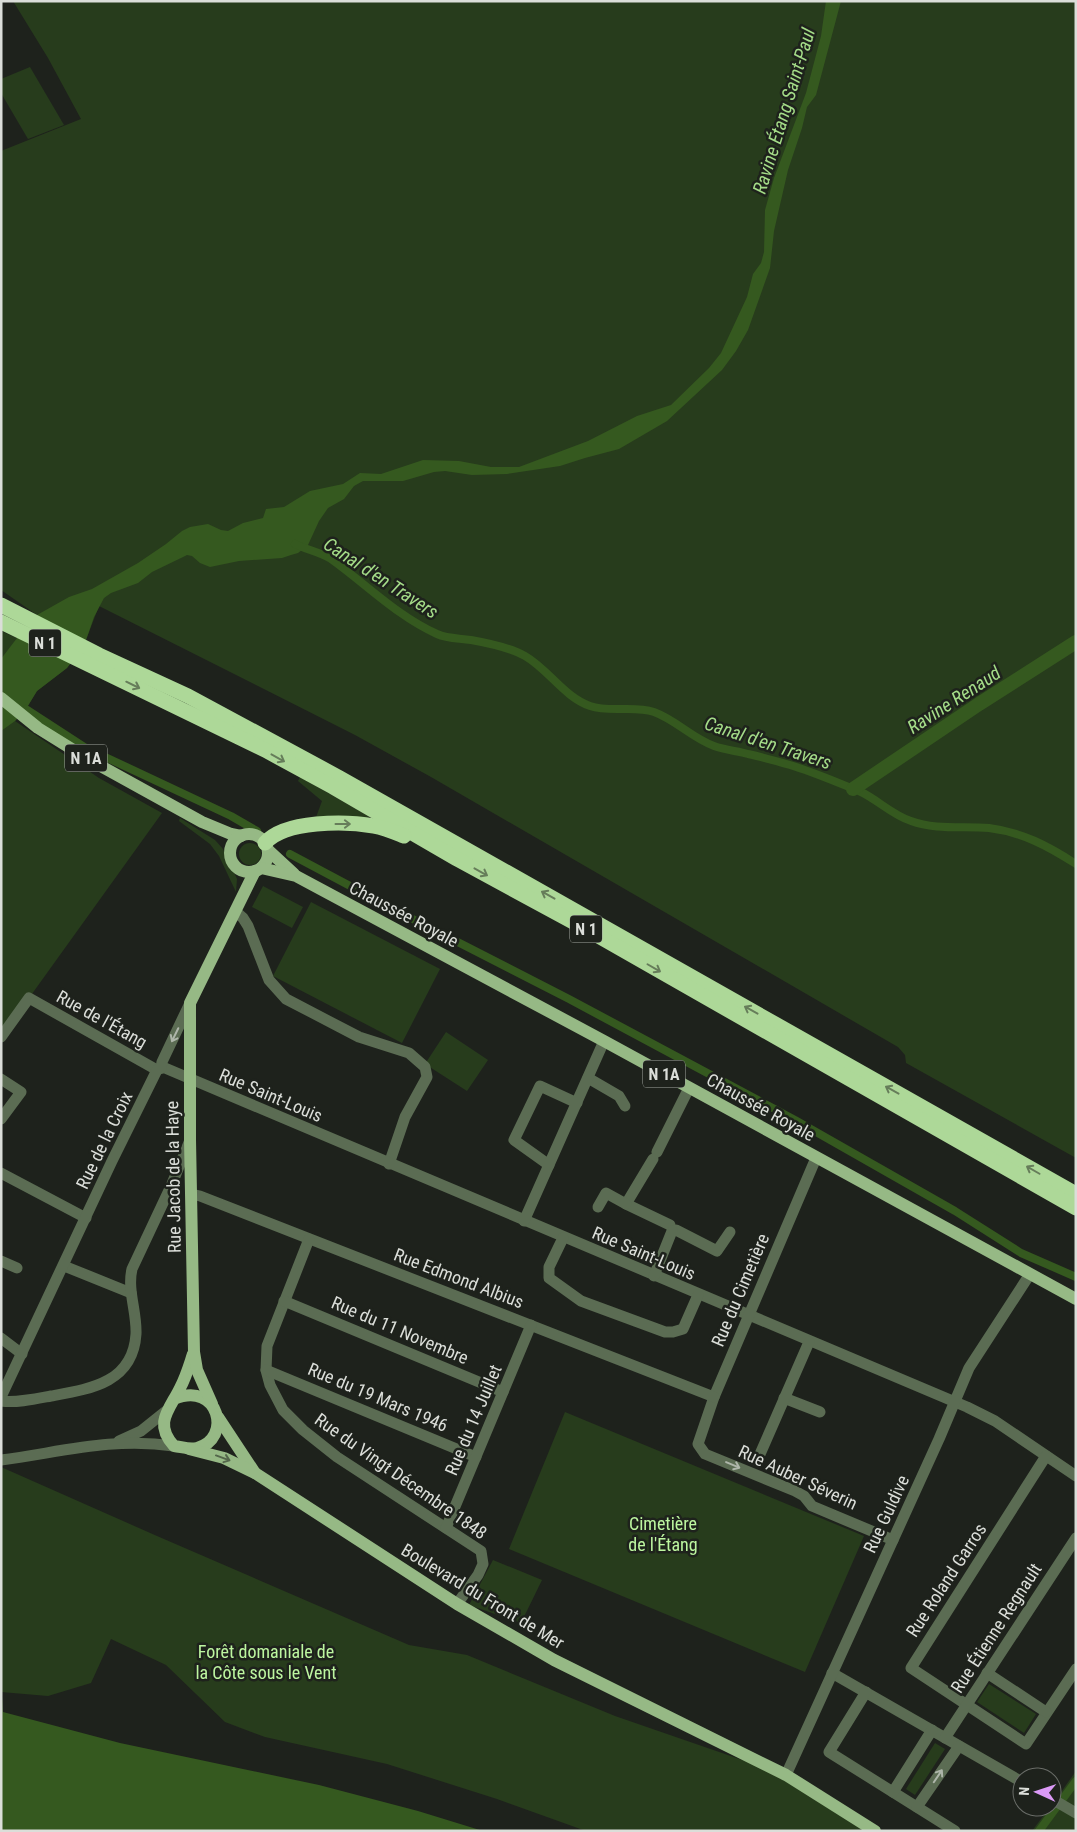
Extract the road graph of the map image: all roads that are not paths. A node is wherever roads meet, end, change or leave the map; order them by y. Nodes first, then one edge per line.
1 (1, 606) edge
2 (1, 622) edge
3 (94, 659) junction
4 (1, 698) edge
5 (202, 822) junction
6 (241, 836) junction
7 (266, 847) junction
8 (231, 850) junction
9 (456, 858) junction
10 (240, 869) junction
11 (258, 869) junction
12 (296, 876) junction
13 (237, 905) junction
14 (190, 1003) junction
15 (1, 1037) edge
16 (604, 1041) junction
17 (159, 1069) junction
18 (588, 1078) junction
19 (1, 1079) edge
20 (190, 1079) junction
21 (689, 1088) junction
22 (577, 1104) junction
23 (625, 1106) dead end
24 (1, 1119) edge
25 (190, 1140) junction
26 (816, 1158) junction
27 (389, 1164) junction
28 (549, 1165) junction
29 (2, 1174) edge
30 (171, 1186) junction
31 (191, 1190) junction
32 (1076, 1194) edge
33 (626, 1204) junction
34 (598, 1207) dead end
35 (1076, 1208) edge
36 (86, 1218) junction
37 (524, 1221) junction
38 (673, 1229) junction
39 (730, 1232) dead end
40 (563, 1238) junction
41 (309, 1239) junction
42 (1, 1261) edge
43 (64, 1266) junction
44 (17, 1268) dead end
45 (1030, 1274) junction
46 (654, 1276) junction
47 (131, 1293) junction
48 (698, 1295) junction
49 (1076, 1299) edge
50 (284, 1301) junction
51 (748, 1315) junction
52 (531, 1325) junction
53 (1, 1338) edge
54 (809, 1342) junction
55 (194, 1352) junction
56 (22, 1354) junction
57 (266, 1370) junction
58 (503, 1392) junction
59 (1, 1397) edge
60 (714, 1397) junction
61 (784, 1398) junction
62 (174, 1399) junction
63 (1, 1401) edge
64 (955, 1403) junction
65 (212, 1404) junction
66 (166, 1411) junction
67 (820, 1412) dead end
68 (218, 1417) junction
69 (698, 1438) joint
70 (117, 1442) junction
71 (174, 1446) junction
72 (189, 1448) junction
73 (1046, 1456) junction
74 (476, 1457) junction
75 (1, 1460) edge
76 (758, 1461) dead end
77 (255, 1473) junction
78 (1076, 1476) edge
79 (446, 1528) junction
80 (1076, 1538) edge
81 (893, 1540) junction
82 (457, 1604) junction
83 (1076, 1669) edge
84 (832, 1673) junction
85 (987, 1673) junction
86 (866, 1692) junction
87 (966, 1705) junction
88 (1046, 1712) junction
89 (932, 1730) junction
90 (945, 1738) junction
91 (958, 1746) junction
92 (786, 1775) junction
93 (1012, 1776) edge
94 (893, 1792) junction
95 (1062, 1805) edge
96 (917, 1807) junction
97 (1076, 1813) edge
98 (875, 1831) edge
99 (955, 1831) edge

1 - 3 highway, N 1
2 - 3 highway, N 1
3 -> 9 highway, N 1
32 -> 3 highway, N 1
4 - 5 main road, N 1A
5 - 6 main road, N 1A
5 - 8 main road, N 1A
6 - 7 main road
6 - 8 main road
7 -> 9 highway
7 - 11 main road
7 - 12 main road, Chaussée Royale / N 1A
8 - 10 main road
9 -> 35 highway, N 1
10 - 11 main road
10 - 13 main road, Rue de la Croix
11 - 12 main road, Chaussée Royale / N 1A
11 - 13 main road, Rue de la Croix
12 - 16 main road, Chaussée Royale / N 1A
13 - 14 main road, Rue de la Croix
13 - 27 street
14 -> 17 street, Rue de la Croix
14 - 20 main road, Rue Jacob de la Haye
15 - 17 street, Rue de l'Étang
16 - 18 street
16 - 21 main road, Chaussée Royale / N 1A
17 - 20 street, Rue de l'Étang
17 - 36 street, Rue de la Croix
18 - 22 street
18 - 23 street
19 - 24 street
20 - 25 main road, Rue Jacob de la Haye
20 - 27 street, Rue Saint-Louis
21 - 26 main road, Chaussée Royale / N 1A
21 - 33 street
22 - 28 street
22 - 28 street
25 - 30 street
25 - 31 main road, Rue Jacob de la Haye
26 - 45 main road, Chaussée Royale / N 1A
26 - 51 street, Rue du Cimetière
27 - 37 street, Rue Saint-Louis
28 - 37 street
29 - 36 street
30 - 31 street, Rue Edmond Albius
30 - 47 street
31 - 41 street, Rue Edmond Albius
31 - 55 main road, Rue Jacob de la Haye
33 - 34 street
33 - 38 street
36 - 43 street, Rue de la Croix
37 - 40 street, Rue Saint-Louis
38 - 39 street
38 - 46 street
40 - 46 street, Rue Saint-Louis
40 - 48 street
41 - 50 street, Rue du Vingt Décembre 1848
41 - 52 street, Rue Edmond Albius
42 - 44 street
43 - 47 street
43 - 56 street, Rue de la Croix
45 - 49 main road, Chaussée Royale / N 1A
45 - 64 street, Rue Guldive
46 - 48 street, Rue Saint-Louis
47 - 63 street
48 - 51 street, Rue Saint-Louis
50 - 57 street, Rue du Vingt Décembre 1848
50 - 58 street, Rue du 11 Novembre
51 - 54 street, Rue Saint-Louis
51 - 60 street, Rue du Cimetière
52 - 58 street, Rue du 14 Juillet
52 - 60 street, Rue Edmond Albius
53 - 56 street
54 - 61 street, Rue Auber Séverin
54 - 64 street, Rue Saint-Louis
55 - 62 main road, Rue Jacob de la Haye
55 - 65 main road, Rue Jacob de la Haye
56 - 59 street, Rue de la Croix
57 - 74 street, Rue du 19 Mars 1946
57 - 79 street, Rue du Vingt Décembre 1848
58 - 74 street, Rue du 14 Juillet
60 - 69 street, Rue du Cimetière
61 - 67 street
61 - 76 street, Rue Auber Séverin
62 - 65 main road
62 - 66 main road
64 - 73 street, Rue Saint-Louis
64 - 81 street, Rue Guldive
65 - 68 main road
66 - 70 street
66 - 71 main road
68 - 72 main road
68 - 77 main road, Boulevard du Front de Mer
69 -> 81 street, Rue Auber Séverin
70 - 71 street
70 - 75 street
71 - 72 main road
72 -> 77 main road, Boulevard du Front de Mer
73 - 78 street, Rue Saint-Louis
73 - 87 street, Rue Roland Garros
74 - 79 street, Rue du 14 Juillet
77 - 82 main road, Boulevard du Front de Mer
79 - 82 street, Rue du Vingt Décembre 1848
80 - 85 street, Rue Étienne Regnault
81 - 84 street, Rue Guldive
82 - 92 main road, Boulevard du Front de Mer
83 - 88 street
84 - 86 street
84 - 92 street, Rue Guldive
85 - 87 street, Rue Étienne Regnault
85 - 88 street
86 - 89 street
86 - 94 street
87 - 88 street
87 - 90 street, Rue Étienne Regnault
89 - 90 street
89 - 94 street
90 - 91 street
91 - 93 street
96 -> 91 street
92 - 98 main road, Boulevard du Front de Mer
94 - 96 street
95 - 97 street
96 - 99 street

